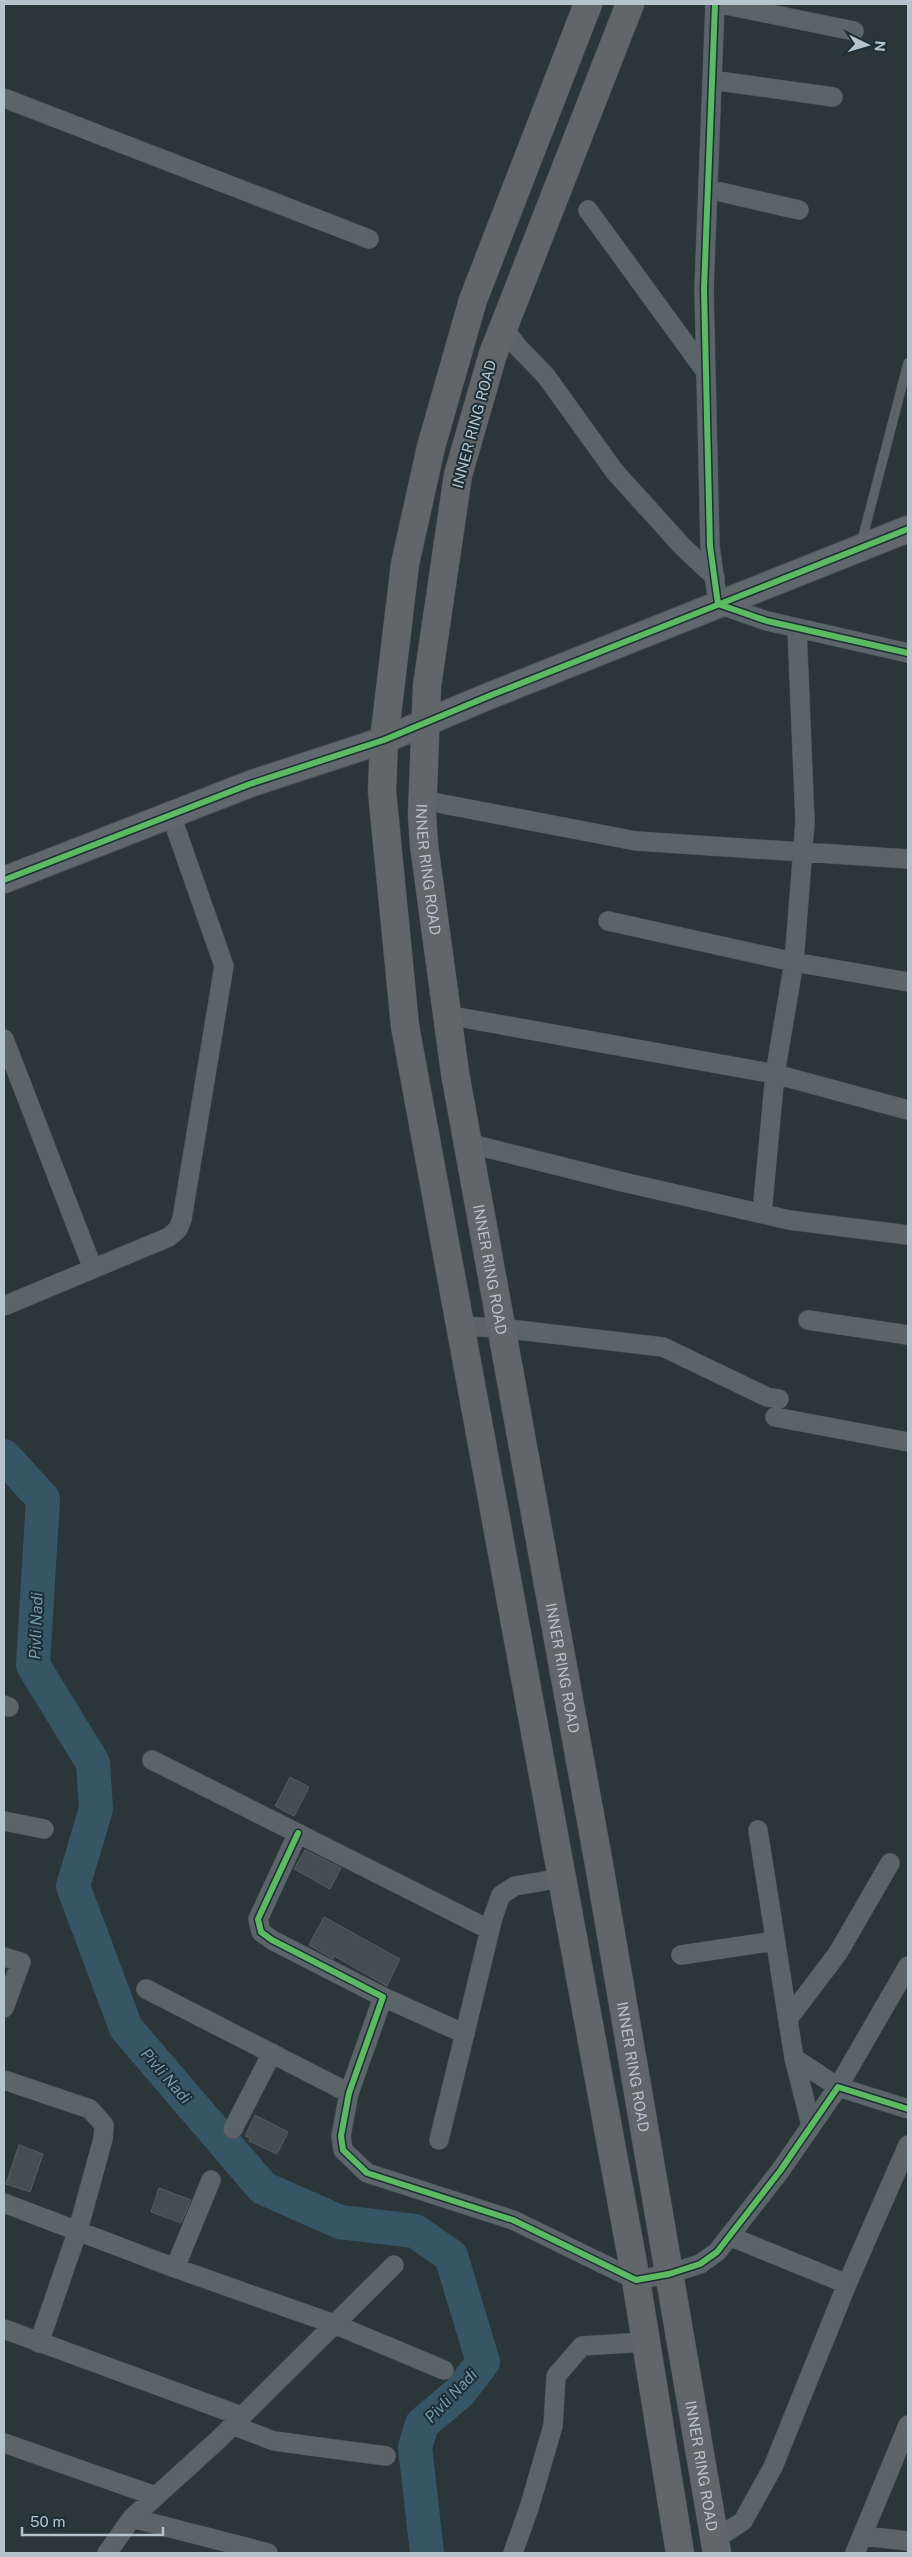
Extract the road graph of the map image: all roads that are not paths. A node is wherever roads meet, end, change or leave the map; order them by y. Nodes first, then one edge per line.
1 (588, 4) edge
2 (630, 4) edge
3 (714, 4) edge
4 (721, 4) edge
5 (854, 31) dead end
6 (712, 80) junction
7 (833, 97) dead end
8 (4, 98) edge
9 (708, 189) junction
10 (588, 210) dead end
11 (799, 210) dead end
12 (369, 239) dead end
13 (503, 327) junction
14 (908, 363) edge
15 (706, 372) junction
16 (908, 529) edge
17 (860, 548) junction
18 (715, 577) junction
19 (718, 604) junction
20 (797, 628) junction
21 (908, 653) edge
22 (425, 723) junction
23 (384, 740) junction
24 (422, 800) junction
25 (171, 815) junction
26 (801, 853) junction
27 (908, 859) edge
28 (4, 880) edge
29 (608, 922) dead end
30 (794, 962) junction
31 (908, 982) edge
32 (447, 1015) junction
33 (4, 1039) edge
34 (775, 1074) junction
35 (908, 1110) edge
36 (467, 1143) junction
37 (762, 1213) junction
38 (908, 1235) edge
39 (94, 1269) junction
40 (4, 1306) edge
41 (808, 1320) dead end
42 (461, 1326) junction
43 (501, 1328) junction
44 (908, 1336) edge
45 (908, 1442) edge
46 (152, 1760) dead end
47 (4, 1821) edge
48 (44, 1829) dead end
49 (758, 1830) dead end
50 (298, 1833) junction
51 (890, 1863) dead end
52 (562, 1878) junction
53 (490, 1930) junction
54 (775, 1941) junction
55 (682, 1955) dead end
56 (4, 1957) edge
57 (908, 1966) edge
58 (146, 1989) dead end
59 (383, 1997) junction
60 (4, 2008) edge
61 (788, 2019) junction
62 (464, 2034) junction
63 (272, 2053) junction
64 (794, 2058) junction
65 (4, 2080) edge
66 (838, 2087) junction
67 (349, 2093) junction
68 (908, 2109) edge
69 (811, 2125) junction
70 (233, 2129) dead end
71 (439, 2140) dead end
72 (908, 2146) edge
73 (211, 2180) dead end
74 (4, 2203) edge
75 (78, 2230) junction
76 (729, 2236) junction
77 (394, 2265) dead end
78 (175, 2268) junction
79 (669, 2274) junction
80 (636, 2280) junction
81 (847, 2284) junction
82 (334, 2324) junction
83 (4, 2329) edge
84 (646, 2342) junction
85 (39, 2343) junction
86 (444, 2370) dead end
87 (237, 2421) junction
88 (908, 2425) edge
89 (4, 2444) edge
90 (386, 2456) dead end
91 (156, 2496) junction
92 (132, 2518) junction
93 (908, 2541) edge
94 (859, 2545) edge
95 (716, 2547) edge
96 (107, 2553) edge
97 (268, 2553) edge
98 (513, 2553) edge
99 (680, 2553) edge

1 - 23 highway
2 - 13 highway, INNER RING ROAD
3 - 6 street
4 - 5 street
6 - 7 street
6 - 9 street
8 - 12 street
9 - 11 street
9 - 15 street
10 - 15 street
13 - 18 street
13 - 22 highway, INNER RING ROAD
14 - 17 lane
15 - 18 street
16 - 17 street
17 - 19 street
18 - 19 street
19 - 20 street
19 - 22 street
20 - 21 street
20 - 26 street
22 - 23 street
22 - 24 highway, INNER RING ROAD
23 - 25 street
23 - 42 highway
24 - 26 street
24 - 32 highway, INNER RING ROAD
25 - 28 street
25 - 39 street
26 - 27 street
26 - 30 street
29 - 30 street
30 - 31 street
30 - 34 street
32 - 34 street
32 - 36 highway, INNER RING ROAD
33 - 39 street
34 - 35 street
34 - 37 street
36 - 37 street
36 - 43 highway, INNER RING ROAD
37 - 38 street
39 - 40 street
41 - 44 street
42 - 43 street
42 - 52 highway
43 - 45 street
43 - 79 highway, INNER RING ROAD
46 - 50 street
47 - 48 street
49 - 54 street
50 - 53 street
50 - 59 street
51 - 61 street
52 - 53 street
52 - 80 highway
53 - 62 street
54 - 55 street
54 - 61 street
56 - 60 street
57 - 66 street
58 - 63 street
59 - 62 street
59 - 67 street
61 - 64 street
62 - 71 street
63 - 67 street
63 - 70 street
64 - 66 street
64 - 69 street
65 - 75 street
66 - 68 street
66 - 69 street
67 - 80 street
69 - 76 street
72 - 81 street
73 - 78 street
74 - 75 street
75 - 78 street
75 - 85 street
76 - 79 street
76 - 81 street
77 - 82 street
78 - 82 street
79 - 80 street
79 - 95 highway, INNER RING ROAD
80 - 84 highway
81 - 95 street
82 - 86 street
82 - 87 street
83 - 85 street
84 - 98 street
84 - 99 highway
85 - 87 street
87 - 90 street
87 - 91 street
88 - 94 street
89 - 91 street
91 - 92 street
92 - 96 street
92 - 97 street
93 - 94 street

